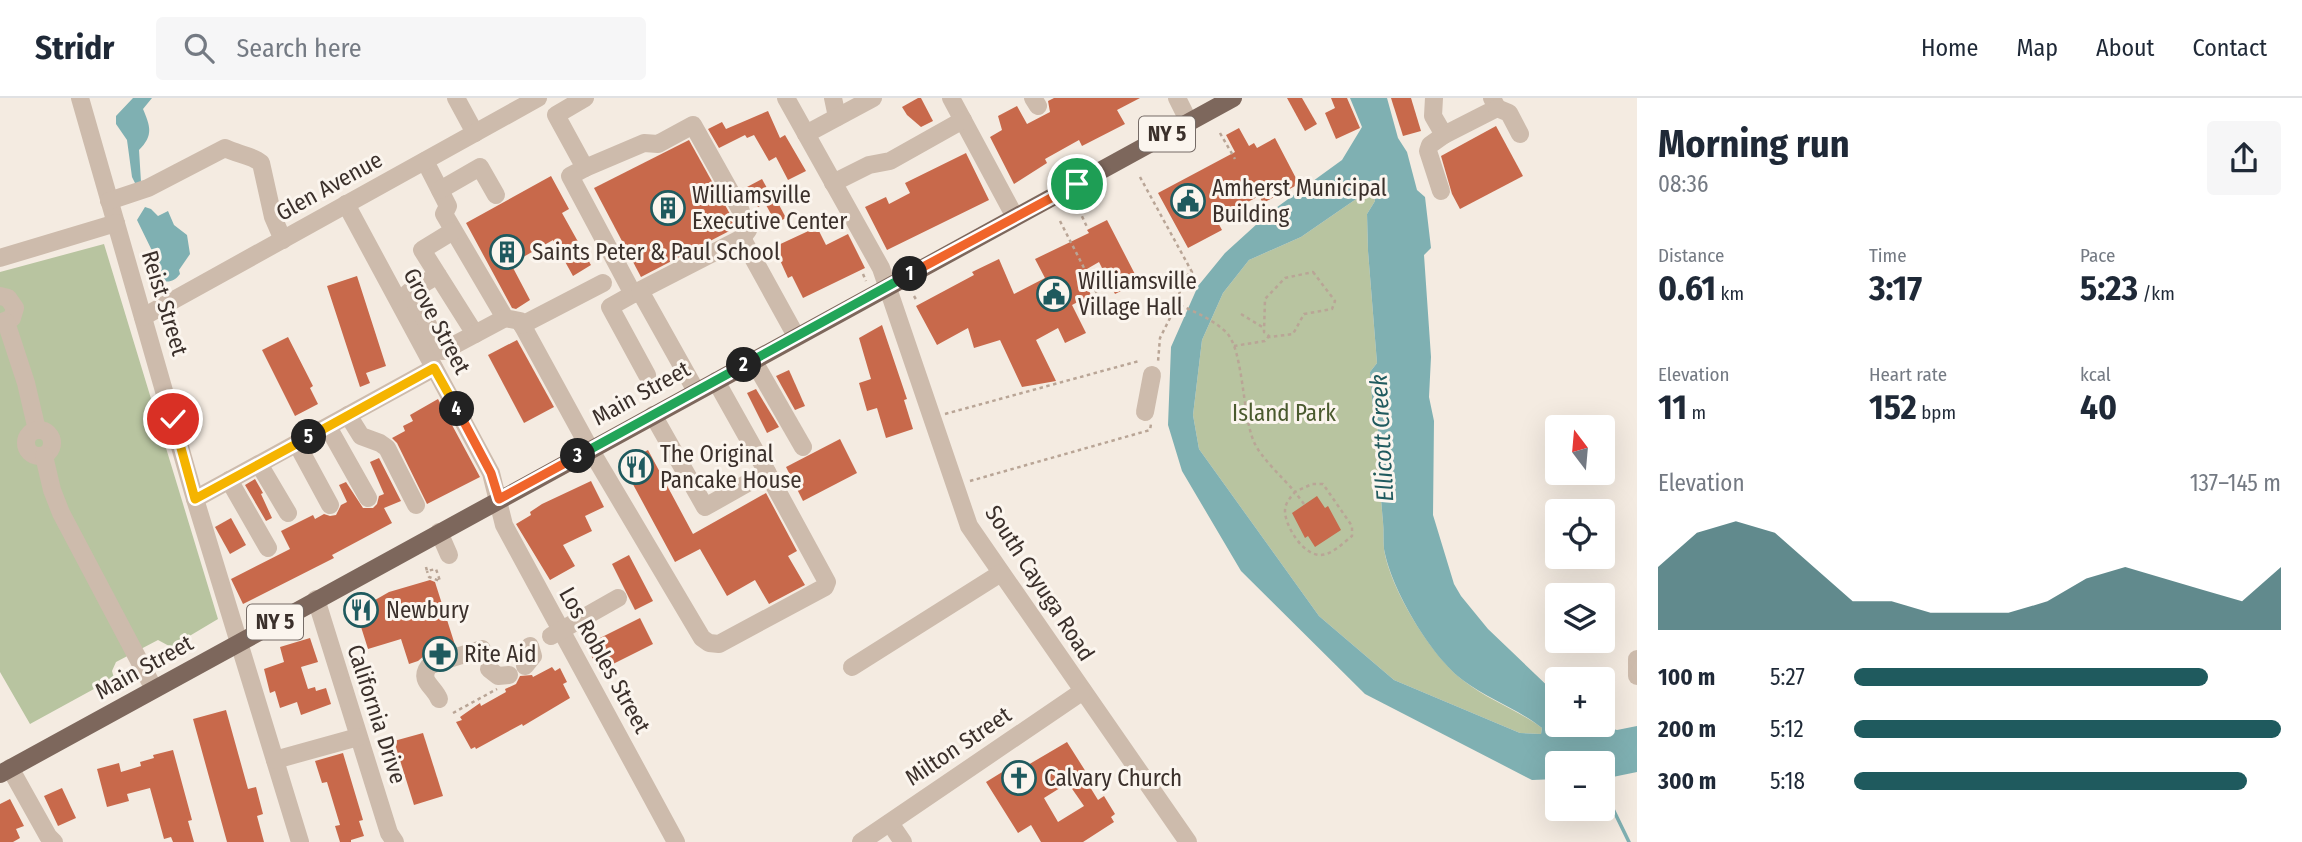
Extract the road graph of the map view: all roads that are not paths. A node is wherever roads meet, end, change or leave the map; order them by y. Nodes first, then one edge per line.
1 (80, 98) edge
2 (456, 98) edge
3 (538, 98) edge
4 (585, 98) edge
5 (786, 98) edge
6 (833, 98) edge
7 (951, 98) edge
8 (1177, 98) edge
9 (1233, 98) edge
10 (1434, 98) edge
11 (870, 99) edge
12 (1495, 103) edge
13 (837, 117) junction
14 (963, 120) junction
15 (1189, 122) junction
16 (475, 133) junction
17 (806, 134) junction
18 (1520, 134) dead end
19 (1444, 135) junction
20 (425, 161) junction
21 (585, 168) junction
22 (833, 183) junction
23 (440, 190) junction
24 (1441, 191) dead end
25 (496, 195) dead end
26 (110, 201) junction
27 (346, 204) junction
28 (1016, 217) junction
29 (116, 223) junction
30 (453, 231) junction
31 (742, 238) junction
32 (283, 240) junction
33 (0, 258) edge
34 (438, 275) junction
35 (603, 283) dead end
36 (888, 285) junction
37 (636, 293) junction
38 (0, 296) edge
39 (143, 317) junction
40 (505, 318) junction
41 (3, 323) edge
42 (522, 326) junction
43 (475, 334) junction
44 (796, 336) junction
45 (753, 360) junction
46 (434, 368) junction
47 (1155, 370) road end
48 (647, 375) dead end
49 (716, 381) junction
50 (696, 391) junction
51 (1148, 414) road end
52 (348, 415) junction
53 (653, 415) junction
54 (328, 427) junction
55 (297, 444) junction
56 (803, 447) dead end
57 (590, 449) junction
58 (259, 464) junction
59 (767, 472) junction
60 (229, 480) junction
61 (368, 498) dead end
62 (195, 499) junction
63 (499, 499) junction
64 (330, 505) dead end
65 (416, 505) dead end
66 (288, 513) dead end
67 (439, 532) junction
68 (268, 548) dead end
69 (449, 555) dead end
70 (1001, 573) junction
71 (618, 598) dead end
72 (316, 599) junction
73 (555, 633) junction
74 (239, 643) junction
75 (530, 646) dead end
76 (482, 649) dead end
77 (1637, 659) edge
78 (525, 666) dead end
79 (852, 667) dead end
80 (489, 669) dead end
81 (1637, 676) edge
82 (506, 681) road end
83 (154, 689) junction
84 (1083, 691) junction
85 (439, 699) dead end
86 (361, 731) junction
87 (273, 754) junction
88 (5, 771) edge
89 (890, 822) junction
90 (54, 842) edge
91 (300, 842) edge
92 (395, 842) edge
93 (676, 842) edge
94 (861, 842) edge
95 (903, 842) edge
96 (1188, 842) edge

1 - 26 street, Reist Street
2 - 16 street
3 - 16 street, Glen Avenue
4 - 21 street
5 - 17 street, South Cayuga Road
6 - 13 street
7 - 14 street
8 - 15 street
9 - 15 main road, Main Street / NY 5
10 - 19 street
11 - 13 street
12 - 18 street
12 - 19 street
13 - 17 street
14 - 22 street
14 - 28 street
15 - 28 main road, Main Street / NY 5
16 - 20 street, Glen Avenue
17 - 22 street, South Cayuga Road
19 - 24 street
20 - 23 street
20 - 27 street, Glen Avenue
21 - 31 street
21 - 37 street
22 - 36 street, South Cayuga Road
23 - 25 street
23 - 30 street
26 - 29 street, Reist Street
26 - 32 street
27 - 32 street, Glen Avenue
27 - 46 street, Grove Street
28 - 36 main road, Main Street / NY 5
29 - 33 street
29 - 39 street, Reist Street
30 - 34 street
30 - 40 street
31 - 37 street
31 - 44 street
32 - 39 street, Glen Avenue
34 - 43 street
34 - 43 street
35 - 42 street
36 - 44 main road, Main Street / NY 5
36 - 70 street, South Cayuga Road
37 - 48 street
37 - 50 street
38 - 41 street
39 - 62 street, Reist Street
40 - 42 street
40 - 43 street
41 - 83 street
42 - 57 street
44 - 45 main road, Main Street / NY 5
45 - 49 main road, Main Street / NY 5
45 - 56 street
46 - 52 street
46 - 63 street, Grove Street
47 - 51 street
49 - 50 main road, Main Street / NY 5
49 - 59 street
50 - 53 main road, Main Street / NY 5
52 - 54 street
52 - 65 street
53 - 57 main road, Main Street / NY 5
53 - 59 street
54 - 55 street
54 - 61 street
55 - 58 street
55 - 64 street
57 - 59 street
57 - 63 main road, Main Street / NY 5
58 - 60 street
58 - 66 street
60 - 62 street
60 - 68 street
62 - 74 street, Reist Street
63 - 67 main road, Main Street / NY 5
63 - 73 street, Los Robles Street
67 - 69 street
67 - 72 main road, Main Street / NY 5
70 - 79 street
70 - 84 street, South Cayuga Road
71 - 73 street
72 - 74 main road, Main Street / NY 5
72 - 86 street, California Drive
73 - 93 street, Los Robles Street
74 - 83 main road, Main Street / NY 5
74 - 87 street, Reist Street
75 - 78 street
76 - 85 street
77 - 81 street
80 - 82 street
83 - 88 main road, Main Street / NY 5
84 - 89 street, Milton Street
84 - 96 street, South Cayuga Road
86 - 87 street
86 - 92 street, California Drive
87 - 91 street, Reist Street
88 - 90 street
89 - 94 street, Milton Street
89 - 95 street

